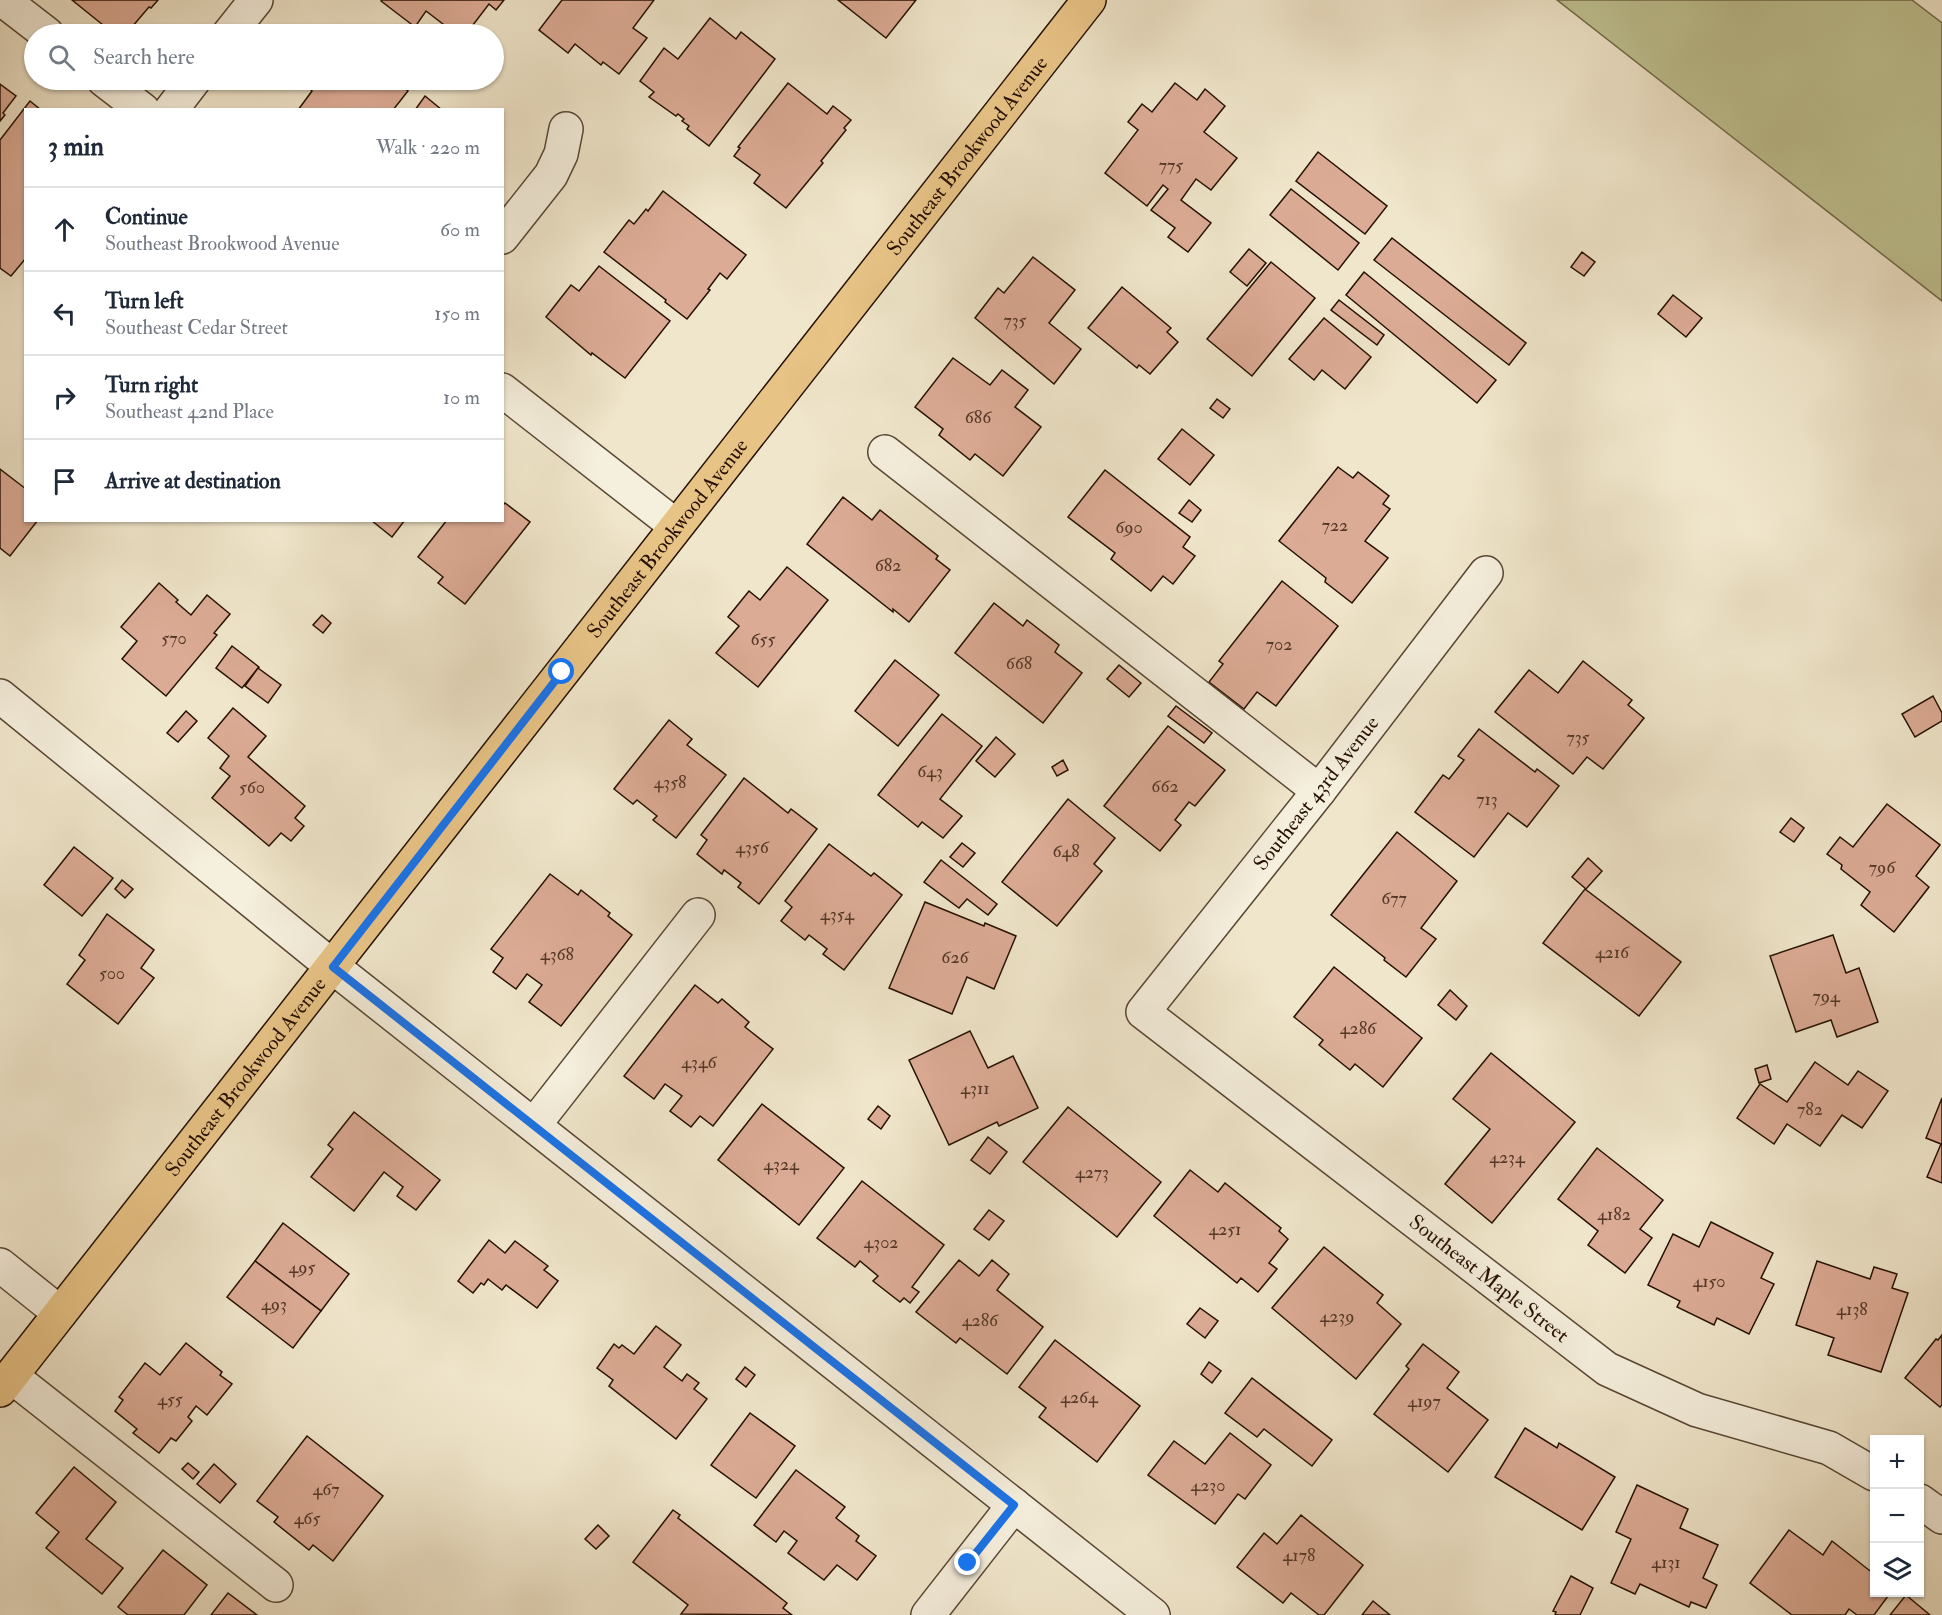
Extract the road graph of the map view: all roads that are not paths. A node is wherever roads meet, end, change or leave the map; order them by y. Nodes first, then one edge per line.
1 (3, 0) edge
2 (256, 0) edge
3 (1089, 0) edge
4 (34, 24) edge
5 (237, 24) edge
6 (117, 90) edge
7 (186, 90) edge
8 (140, 108) edge
9 (173, 108) edge
10 (566, 129) dead end
11 (504, 234) edge
12 (504, 392) edge
13 (885, 452) dead end
14 (676, 526) junction
15 (1486, 573) dead end
16 (0, 696) edge
17 (1319, 791) junction
18 (698, 915) dead end
19 (333, 967) junction
20 (1143, 1011) joint
21 (534, 1125) junction
22 (0, 1265) edge
23 (60, 1313) junction
24 (5, 1383) edge
25 (1870, 1471) edge
26 (1924, 1504) edge
27 (1014, 1505) junction
28 (1942, 1516) edge
29 (276, 1585) dead end
30 (928, 1615) edge
31 (1153, 1615) edge

1 - 4 street
2 - 5 street
3 - 14 main road, Southeast Brookwood Avenue
6 - 8 street
7 - 9 street
10 - 11 street
12 - 14 street
13 - 17 street
14 - 19 main road, Southeast Brookwood Avenue
15 - 17 street, Southeast 43rd Avenue
16 - 19 street
17 - 20 street, Southeast 43rd Avenue
18 - 21 street
19 - 21 street
19 - 23 main road, Southeast Brookwood Avenue
20 - 25 street, Southeast Maple Street
21 - 27 street
22 - 23 street
23 - 24 main road, Southeast Brookwood Avenue
24 - 29 street
26 - 28 street
27 - 30 street
27 - 31 street

